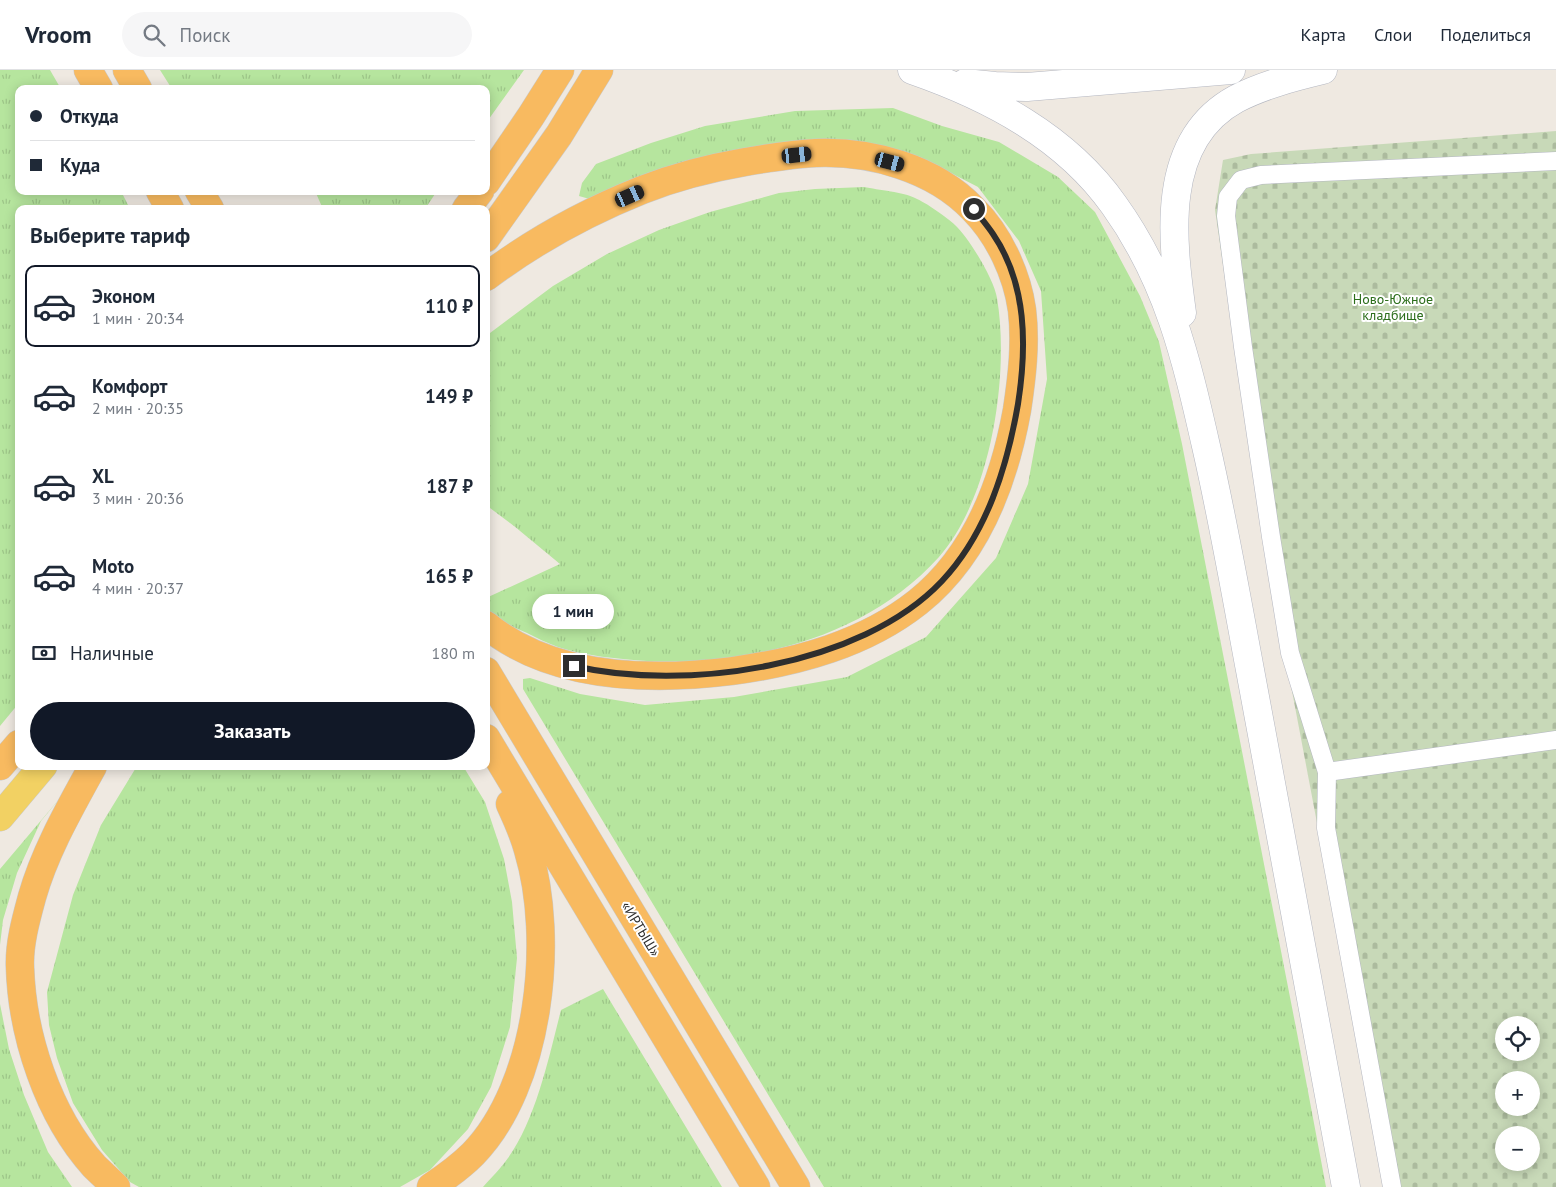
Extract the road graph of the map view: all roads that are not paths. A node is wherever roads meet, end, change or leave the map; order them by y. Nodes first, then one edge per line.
1 (88, 70) edge
2 (127, 70) edge
3 (560, 70) edge
4 (599, 70) edge
5 (912, 70) edge
6 (1231, 70) edge
7 (1323, 70) edge
8 (941, 80) junction
9 (97, 85) edge
10 (136, 85) edge
11 (1556, 161) edge
12 (490, 176) edge
13 (477, 195) edge
14 (469, 205) edge
15 (490, 232) edge
16 (490, 274) edge
17 (1191, 379) junction
18 (490, 627) edge
19 (490, 678) edge
20 (1556, 740) edge
21 (490, 745) edge
22 (15, 749) edge
23 (490, 761) edge
24 (0, 766) edge
25 (40, 770) edge
26 (91, 770) edge
27 (1327, 772) junction
28 (0, 817) edge
29 (116, 1187) edge
30 (431, 1187) edge
31 (756, 1187) edge
32 (796, 1187) edge
33 (1346, 1187) edge
34 (1392, 1187) edge

1 - 9 highway
2 - 10 highway
3 - 12 highway
4 - 15 highway
5 - 8 street
6 - 8 street
7 - 17 street
8 - 17 street
11 - 27 lane
13 - 14 highway
16 - 18 highway
17 - 33 street
19 - 32 highway, «ИРТЫШ»
20 - 27 lane
21 - 31 highway
22 - 24 highway
23 - 30 highway
25 - 28 main road
26 - 29 highway
27 - 34 lane

